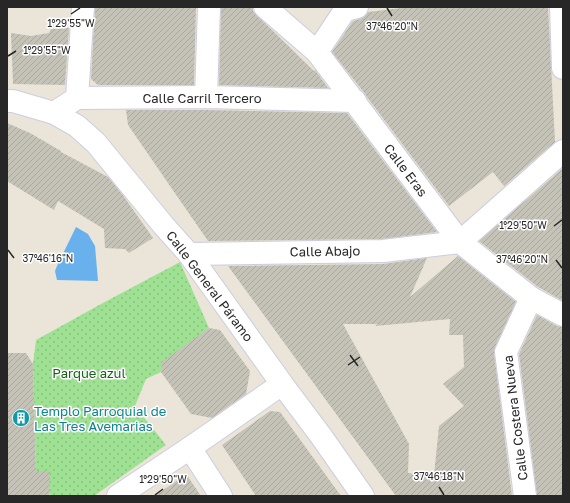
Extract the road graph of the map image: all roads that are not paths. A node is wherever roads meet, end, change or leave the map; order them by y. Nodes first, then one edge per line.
1 (83, 7) edge
2 (209, 7) edge
3 (265, 7) edge
4 (560, 7) edge
5 (349, 8) edge
6 (317, 52) junction
7 (563, 68) edge
8 (206, 97) junction
9 (77, 98) junction
10 (7, 101) edge
11 (355, 101) junction
12 (54, 113) junction
13 (563, 151) edge
14 (460, 242) junction
15 (189, 254) junction
16 (531, 298) junction
17 (563, 315) edge
18 (282, 384) junction
19 (190, 448) junction
20 (118, 496) edge
21 (221, 496) edge
22 (363, 496) edge
23 (525, 496) edge

1 - 9 street
2 - 8 street
3 - 6 street, Calle Eras
4 - 7 street
5 - 6 street
6 - 11 street, Calle Eras
8 - 9 street, Calle Carril Tercero
8 - 11 street, Calle Carril Tercero
9 - 12 street
10 - 12 street, Calle General Páramo
11 - 14 street, Calle Eras
12 - 15 street, Calle General Páramo
13 - 14 street
14 - 15 street, Calle Abajo
14 - 16 street, Calle Eras
15 - 18 street, Calle General Páramo
16 - 17 street, Calle Eras
16 - 23 street, Calle Costera Nueva
18 - 19 street
18 - 22 street, Calle General Páramo
19 - 20 street
19 - 21 street

